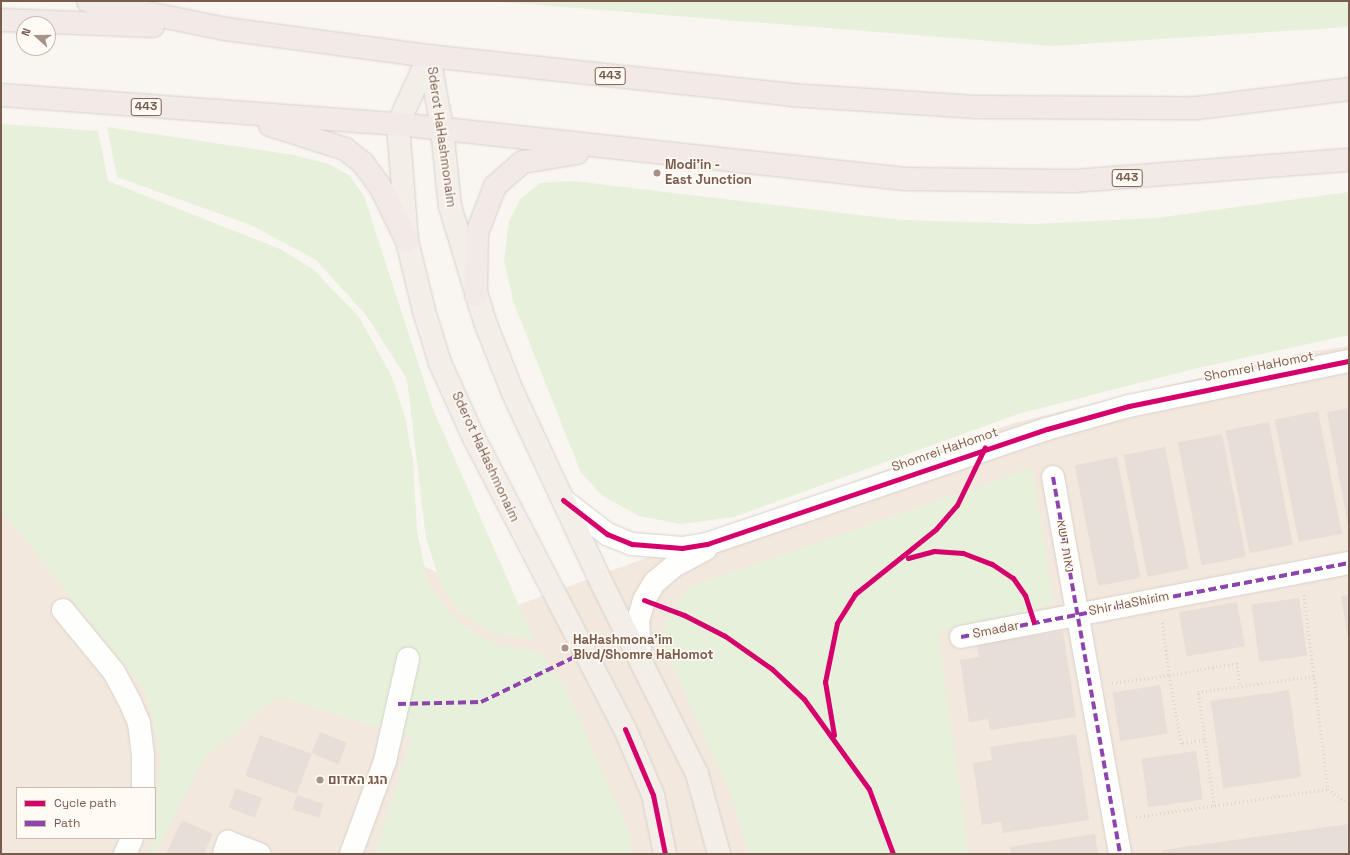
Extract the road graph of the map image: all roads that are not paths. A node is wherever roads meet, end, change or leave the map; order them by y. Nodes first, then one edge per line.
1 (88, 1) edge
2 (1, 20) edge
3 (226, 29) junction
4 (429, 56) junction
5 (1349, 89) edge
6 (1, 95) edge
7 (178, 110) junction
8 (398, 124) junction
9 (442, 129) junction
10 (643, 150) junction
11 (1349, 160) edge
12 (407, 241) junction
13 (476, 295) junction
14 (1349, 361) edge
15 (1053, 478) dead end
16 (563, 500) junction
17 (730, 537) junction
18 (1349, 564) edge
19 (63, 610) dead end
20 (1077, 614) junction
21 (961, 637) dead end
22 (640, 657) junction
23 (408, 659) dead end
24 (143, 787) edge
25 (224, 854) edge
26 (260, 854) edge
27 (351, 854) edge
28 (665, 854) edge
29 (719, 854) edge
30 (1120, 854) edge

1 - 3 highway
2 - 3 highway, 443
3 - 4 highway, 443
4 - 5 highway, 443
4 - 8 main road, Sderot HaHashmonaim
4 - 9 main road, Sderot HaHashmonaim
6 - 7 highway, 443
7 - 8 highway, 443
7 - 12 highway
8 - 9 highway, 443
8 - 12 main road, Sderot HaHashmonaim
9 - 10 highway, 443
9 - 13 main road, Sderot HaHashmonaim
10 - 11 highway, 443
10 - 13 highway
12 - 28 main road, Sderot HaHashmonaim
13 - 16 main road, Sderot HaHashmonaim
14 - 17 street, Shomrei HaHomot
15 - 20 street, נאות דשא
16 - 17 street, Shomrei HaHomot
16 - 22 main road, Sderot HaHashmonaim
17 - 22 street, Shomrei HaHomot
18 - 20 street, Shir HaShirim
19 - 24 street
20 - 21 street, Smadar
20 - 30 street, Shir HaShirim
22 - 29 main road, Sderot HaHashmonaim
23 - 27 street
25 - 26 street

